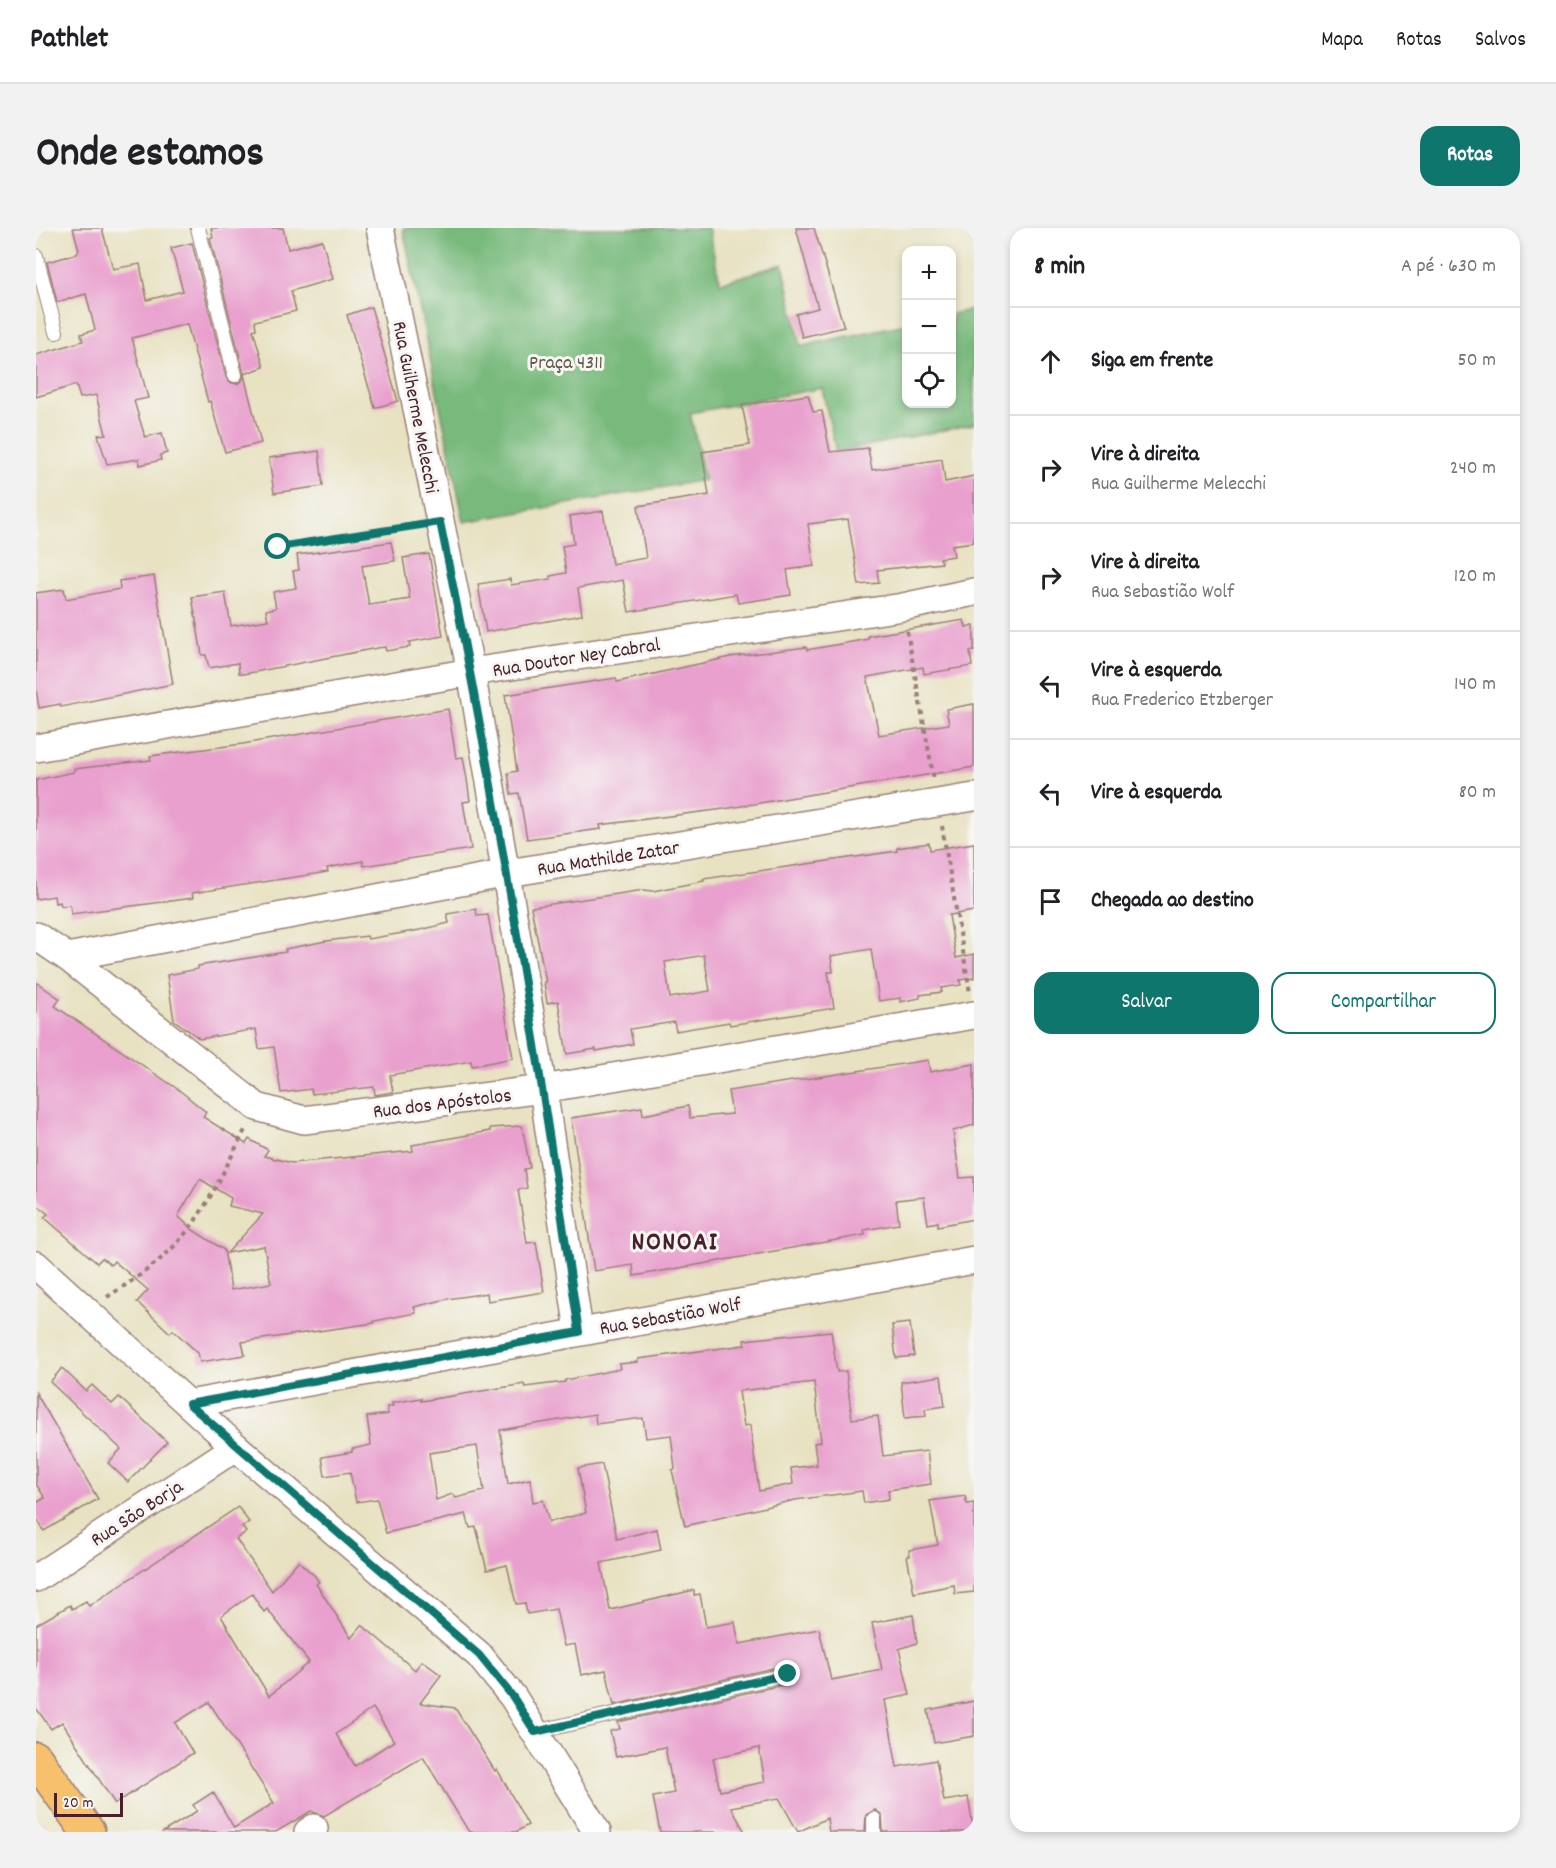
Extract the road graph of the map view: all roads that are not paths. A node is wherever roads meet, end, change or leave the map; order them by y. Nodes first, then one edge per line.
1 (198, 228) edge
2 (380, 228) edge
3 (36, 256) edge
4 (56, 332) dead end
5 (235, 375) dead end
6 (974, 592) edge
7 (471, 672) junction
8 (36, 748) edge
9 (974, 797) edge
10 (507, 873) junction
11 (36, 936) edge
12 (67, 957) junction
13 (974, 1015) edge
14 (543, 1089) junction
15 (974, 1260) edge
16 (36, 1265) edge
17 (579, 1332) junction
18 (189, 1404) junction
19 (236, 1447) junction
20 (36, 1578) edge
21 (788, 1674) dead end
22 (535, 1732) junction
23 (36, 1759) edge
24 (88, 1832) edge
25 (597, 1832) edge

1 - 5 lane
2 - 7 street, Rua Guilherme Melecchi
3 - 4 lane
6 - 7 street, Rua Doutor Ney Cabral
7 - 8 street, Rua Doutor Ney Cabral
7 - 10 street, Rua Guilherme Melecchi
9 - 10 street, Rua Mathilde Zatar
10 - 12 street, Rua Mathilde Zatar
10 - 14 street, Rua Guilherme Melecchi
11 - 12 street, Rua dos Apóstolos
12 - 14 street, Rua dos Apóstolos
13 - 14 street, Rua dos Apóstolos
14 - 17 street, Rua Guilherme Melecchi
15 - 17 street, Rua Sebastião Wolf
16 - 18 street
17 - 18 street, Rua Sebastião Wolf
18 - 19 street
19 - 20 street, Rua São Borja
19 - 22 street
21 - 22 lane
22 - 25 street
23 - 24 main road

